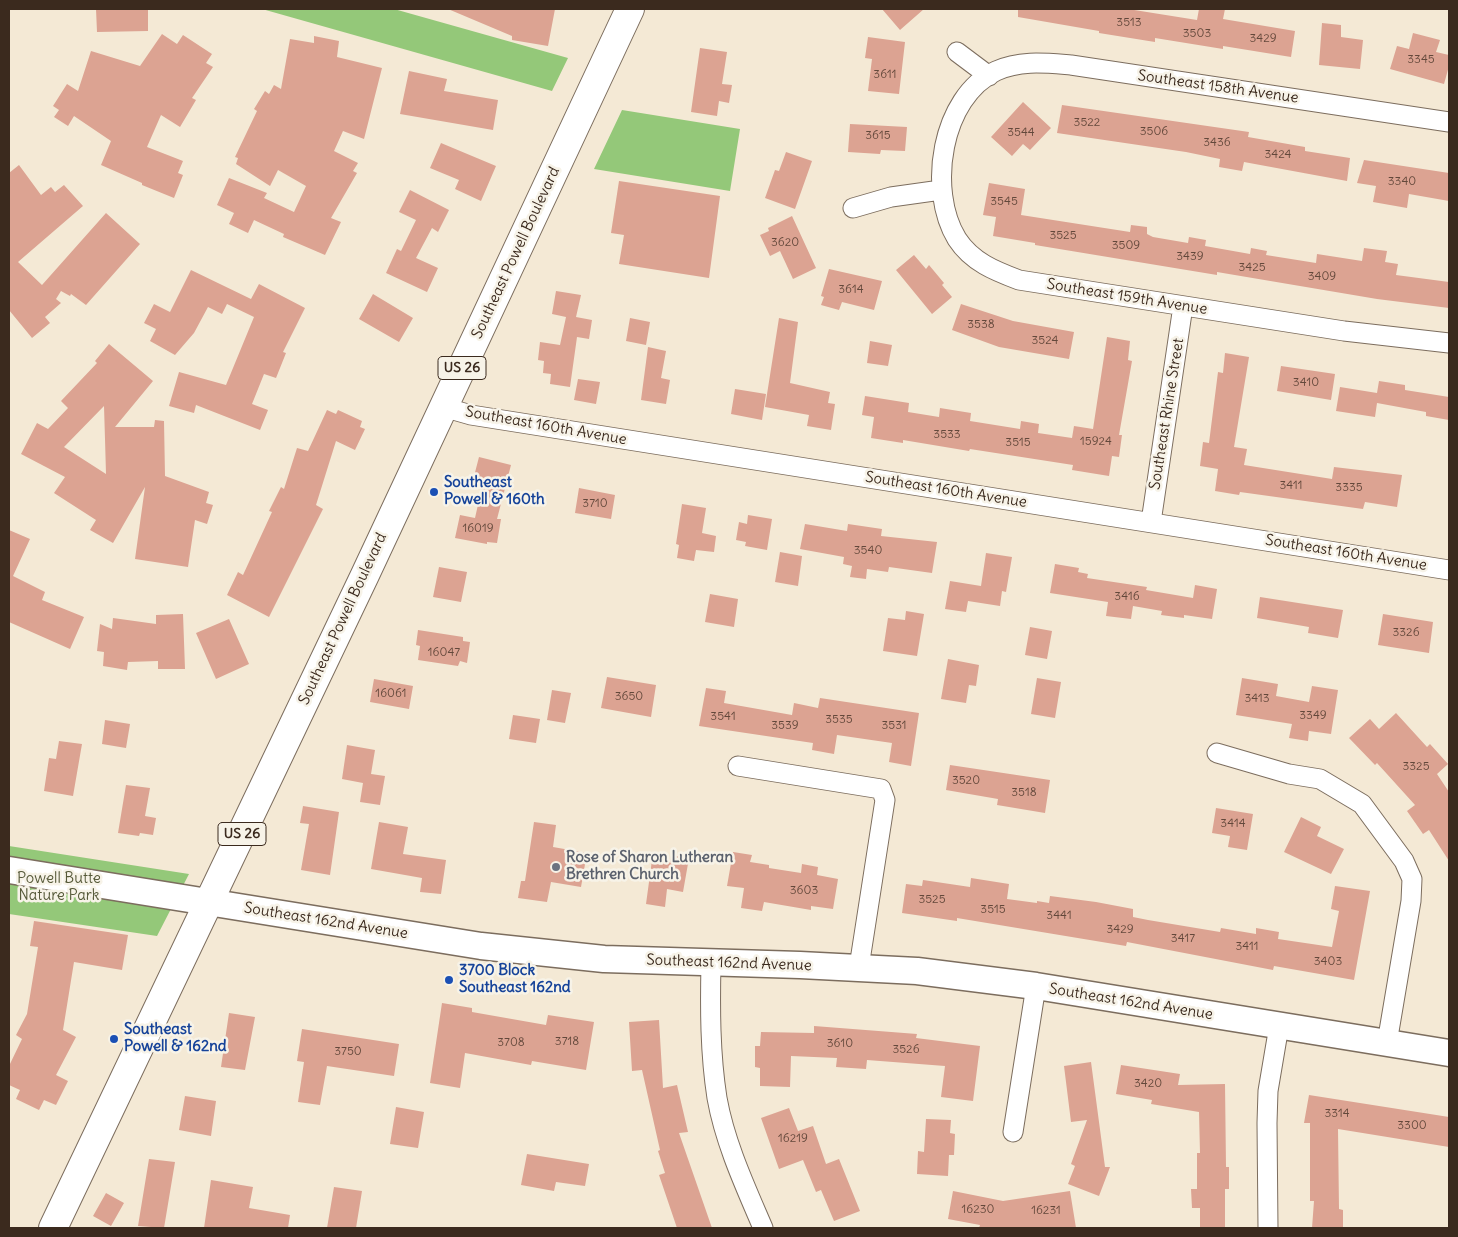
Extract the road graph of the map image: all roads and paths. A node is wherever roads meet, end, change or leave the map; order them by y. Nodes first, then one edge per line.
1 (630, 9) edge
2 (957, 52) dead end
3 (989, 76) junction
4 (1449, 122) edge
5 (941, 190) junction
6 (854, 208) dead end
7 (1183, 306) junction
8 (1449, 343) edge
9 (443, 407) junction
10 (1151, 522) junction
11 (1449, 570) edge
12 (1217, 753) dead end
13 (738, 766) dead end
14 (9, 870) edge
15 (209, 903) junction
16 (711, 963) junction
17 (859, 967) junction
18 (1036, 986) junction
19 (1279, 1026) junction
20 (1387, 1043) junction
21 (1449, 1053) edge
22 (1013, 1132) dead end
23 (53, 1228) edge
24 (763, 1228) edge
25 (1268, 1228) edge

1 - 9 main road, Southeast Powell Boulevard / US 26
2 - 3 street
3 - 4 street, Southeast 158th Avenue
3 - 5 street, Southeast 158th Avenue
5 - 6 street
5 - 7 street, Southeast 159th Avenue
7 - 8 street, Southeast 159th Avenue
7 - 10 street, Southeast Rhine Street
9 - 10 street, Southeast 160th Avenue
9 - 15 main road, Southeast Powell Boulevard / US 26
10 - 11 street, Southeast 160th Avenue
12 - 20 street
13 - 17 street
14 - 15 main road, Southeast 162nd Avenue
15 - 16 main road, Southeast 162nd Avenue
15 - 23 main road, Southeast Powell Boulevard / US 26
16 - 17 main road, Southeast 162nd Avenue
16 - 24 street
17 - 18 main road, Southeast 162nd Avenue
18 - 19 main road, Southeast 162nd Avenue
18 - 22 street
19 - 20 main road, Southeast 162nd Avenue
19 - 25 street
20 - 21 main road, Southeast 162nd Avenue

